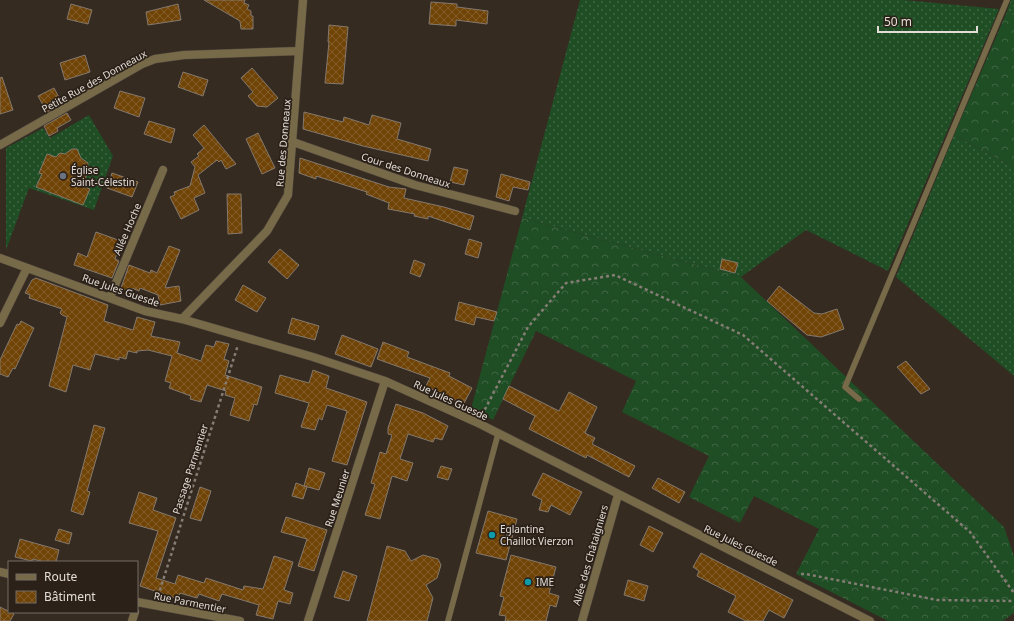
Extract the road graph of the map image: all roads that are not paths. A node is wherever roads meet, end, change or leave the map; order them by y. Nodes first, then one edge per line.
1 (303, 0) edge
2 (1007, 0) edge
3 (300, 51) junction
4 (293, 142) junction
5 (0, 145) edge
6 (164, 170) dead end
7 (515, 211) dead end
8 (0, 258) edge
9 (27, 268) junction
10 (110, 297) junction
11 (182, 319) junction
12 (0, 323) edge
13 (385, 381) junction
14 (859, 399) dead end
15 (498, 434) junction
16 (618, 495) junction
17 (138, 602) edge
18 (866, 620) edge
19 (240, 621) edge
20 (308, 621) edge
21 (448, 621) edge
22 (582, 621) edge

1 - 3 street, Rue des Donneaux
2 - 14 lane
3 - 4 street, Rue des Donneaux
3 - 5 street, Petite Rue des Donneaux
4 - 7 street, Cour des Donneaux
4 - 11 street, Rue des Donneaux
6 - 10 street, Allée Hoche
8 - 9 street, Rue Jules Guesde
9 - 10 street, Rue Jules Guesde
9 - 12 street
10 - 11 street, Rue Jules Guesde
11 - 13 street, Rue Jules Guesde
13 - 15 street, Rue Jules Guesde
13 - 20 street, Rue Meunier
15 - 16 street, Rue Jules Guesde
15 - 21 lane
16 - 18 street, Rue Jules Guesde
16 - 22 street, Allée des Châtaigniers
17 - 19 street, Rue Parmentier

